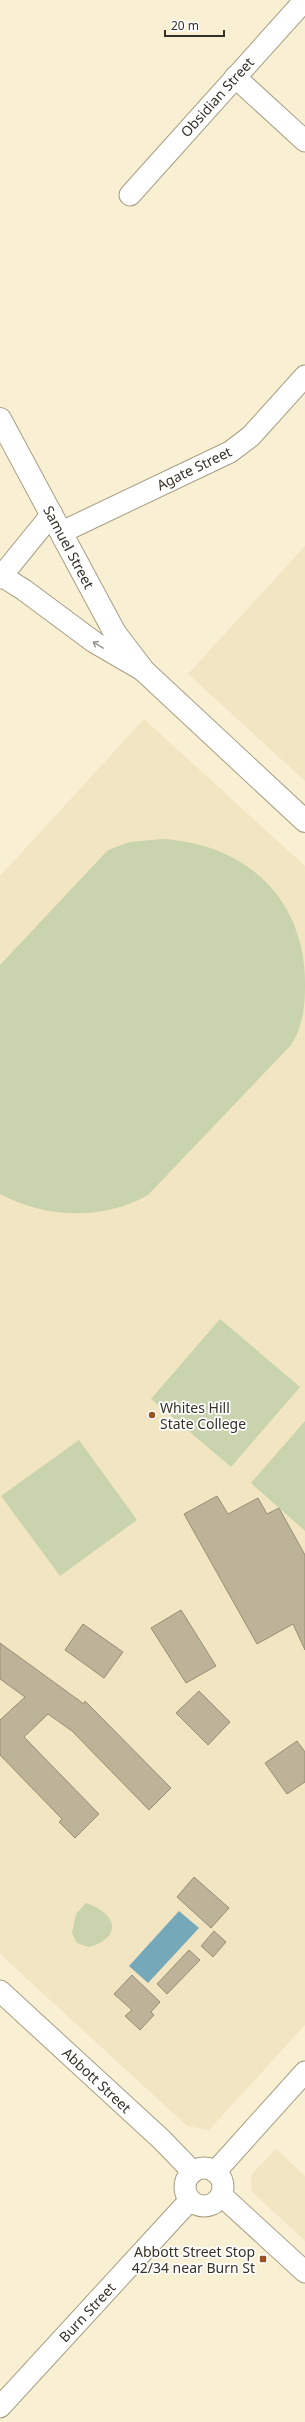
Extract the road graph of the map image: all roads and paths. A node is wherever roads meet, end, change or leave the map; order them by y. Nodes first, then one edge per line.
1 (305, 0) edge
2 (235, 77) junction
3 (305, 141) edge
4 (130, 195) dead end
5 (305, 376) edge
6 (0, 420) edge
7 (57, 523) junction
8 (1, 577) edge
9 (144, 672) junction
10 (305, 821) edge
11 (0, 1991) edge
12 (305, 2072) edge
13 (192, 2172) junction
14 (215, 2172) junction
15 (221, 2195) junction
16 (190, 2200) junction
17 (305, 2272) edge
18 (0, 2407) edge

1 - 2 street, Obsidian Street
2 - 3 street
2 - 4 street, Obsidian Street
5 - 7 street, Agate Street
6 - 7 street, Samuel Street
7 - 8 street
7 - 9 street, Samuel Street
9 -> 8 street, Samuel Street
9 - 10 street, Samuel Street
11 - 13 street, Abbott Street
12 - 14 street
13 - 14 street
13 - 16 street
14 - 15 street
15 - 16 street
15 - 17 street
16 - 18 street, Burn Street

